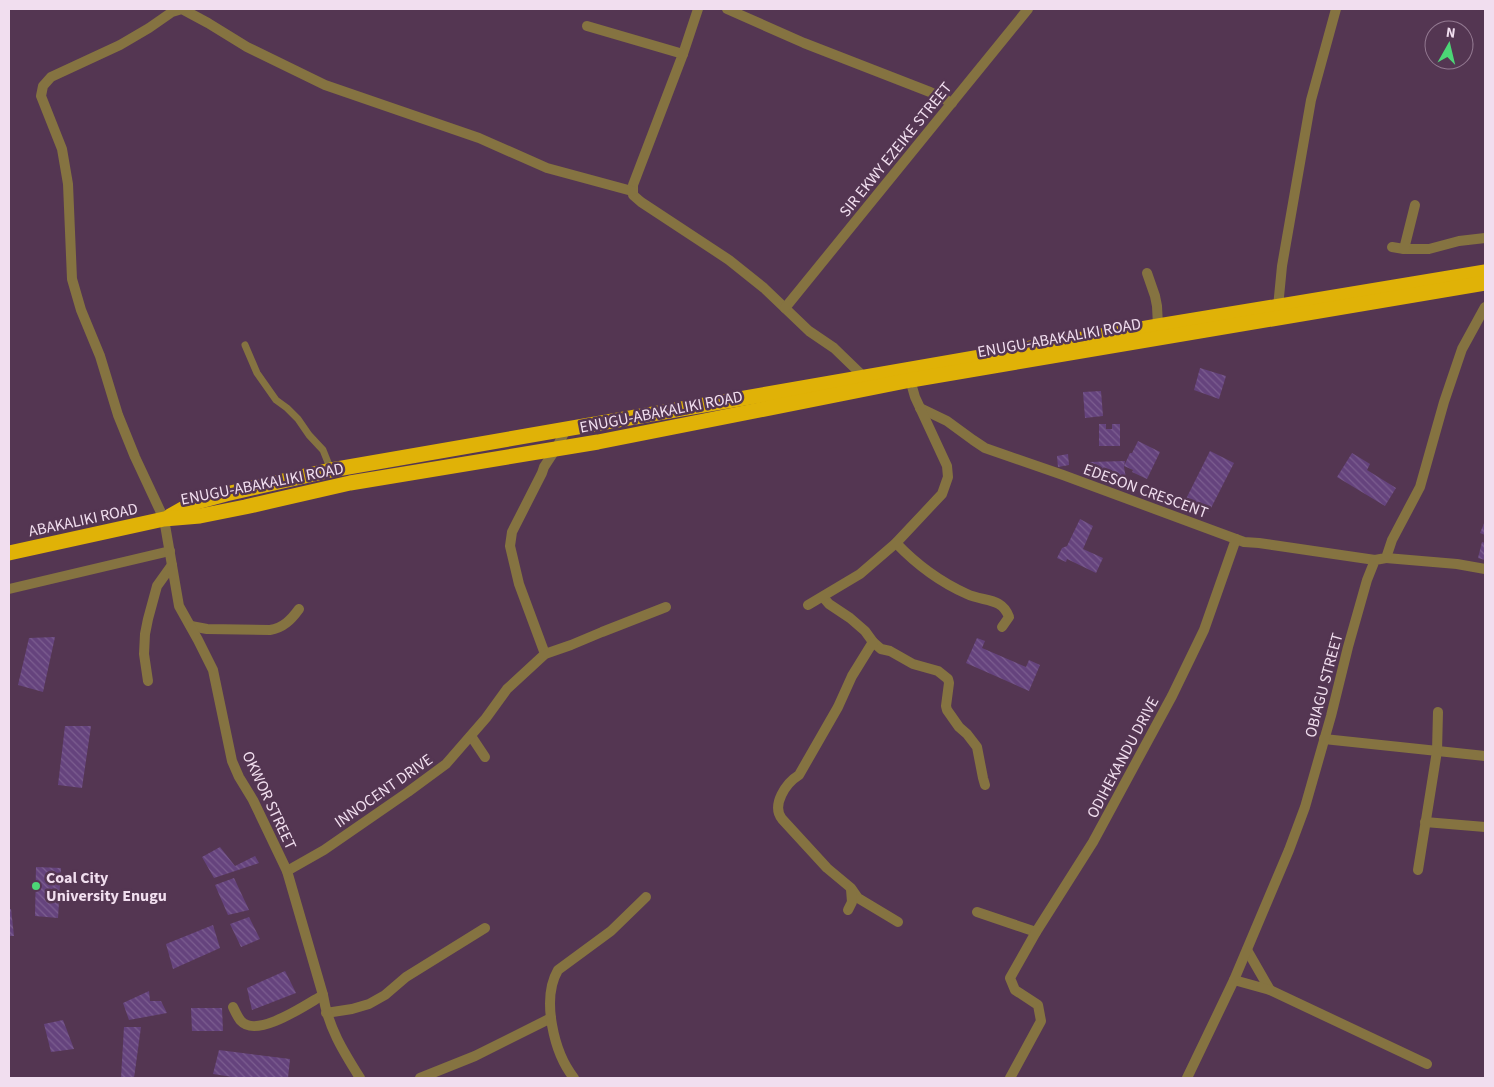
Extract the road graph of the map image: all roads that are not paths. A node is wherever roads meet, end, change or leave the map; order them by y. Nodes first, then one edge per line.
1 (698, 9) edge
2 (727, 9) edge
3 (1028, 9) edge
4 (1336, 9) edge
5 (586, 26) dead end
6 (683, 54) junction
7 (952, 103) junction
8 (632, 190) junction
9 (1415, 205) dead end
10 (1485, 238) edge
11 (1392, 247) dead end
12 (1404, 249) junction
13 (1485, 272) edge
14 (1147, 273) dead end
15 (1485, 283) edge
16 (1485, 307) edge
17 (785, 308) junction
18 (1278, 308) junction
19 (1158, 326) junction
20 (245, 345) dead end
21 (909, 375) junction
22 (864, 378) junction
23 (920, 408) junction
24 (566, 429) junction
25 (557, 448) junction
26 (331, 470) junction
27 (164, 519) junction
28 (1236, 539) junction
29 (896, 543) junction
30 (170, 552) junction
31 (9, 553) edge
32 (1386, 558) junction
33 (1375, 560) junction
34 (172, 565) junction
35 (1485, 569) edge
36 (9, 589) edge
37 (823, 597) junction
38 (808, 605) dead end
39 (666, 607) dead end
40 (298, 609) dead end
41 (191, 626) junction
42 (1002, 627) dead end
43 (874, 642) junction
44 (545, 654) junction
45 (148, 681) dead end
46 (1438, 712) dead end
47 (471, 736) junction
48 (1324, 739) junction
49 (1437, 751) junction
50 (1485, 756) edge
51 (485, 757) dead end
52 (986, 785) dead end
53 (1425, 822) junction
54 (1485, 827) edge
55 (1418, 870) dead end
56 (287, 871) junction
57 (851, 888) junction
58 (646, 897) dead end
59 (848, 910) dead end
60 (977, 912) dead end
61 (898, 922) dead end
62 (485, 928) dead end
63 (1036, 932) junction
64 (1246, 950) junction
65 (1234, 980) junction
66 (1270, 990) junction
67 (323, 995) junction
68 (233, 1007) dead end
69 (326, 1013) junction
70 (551, 1018) junction
71 (1428, 1064) dead end
72 (360, 1078) edge
73 (420, 1078) edge
74 (574, 1078) edge
75 (1010, 1078) edge
76 (1187, 1078) edge

1 - 6 street
2 - 7 street
3 - 7 street, SIR EKWY EZEIKE STREET
4 - 18 street
5 - 6 street
6 - 8 street
7 - 17 street, SIR EKWY EZEIKE STREET
8 - 17 street
8 - 27 street, OKWOR STREET
9 - 12 street
10 - 12 street
11 - 12 street
13 - 18 highway, ENUGU-ABAKALIKI ROAD
14 - 19 street
15 - 21 highway, ENUGU-ABAKALIKI ROAD
16 - 32 street
17 - 22 street
18 - 19 highway, ENUGU-ABAKALIKI ROAD
19 - 21 highway, ENUGU-ABAKALIKI ROAD
20 - 26 lane
21 - 22 highway, ENUGU-ABAKALIKI ROAD
21 - 23 street
21 - 25 highway, ENUGU-ABAKALIKI ROAD
22 - 24 highway, ENUGU-ABAKALIKI ROAD
23 - 28 street, EDESON CRESCENT
23 - 29 street
24 - 25 street
24 - 26 highway, ENUGU-ABAKALIKI ROAD
25 - 27 highway, ENUGU-ABAKALIKI ROAD
25 - 44 street
26 - 27 highway, ENUGU-ABAKALIKI ROAD
27 - 30 street, OKWOR STREET
27 - 31 highway, ABAKALIKI ROAD
28 - 33 street, EDESON CRESCENT
28 - 63 street, ODIHEKANDU DRIVE
29 - 37 street
29 - 42 street
30 - 34 street, OKWOR STREET
30 - 36 street
32 - 33 street
32 - 35 street
33 - 48 street, OBIAGU STREET
34 - 41 street, OKWOR STREET
34 - 45 street
37 - 38 street
37 - 43 street
39 - 44 street
40 - 41 street
41 - 56 street, OKWOR STREET
43 - 52 street
43 - 57 street
44 - 47 street, INNOCENT DRIVE
46 - 49 street
47 - 51 street
47 - 56 street, INNOCENT DRIVE
48 - 49 street
48 - 64 street, OBIAGU STREET
49 - 50 street
49 - 53 street
53 - 54 street
53 - 55 street
56 - 67 street, OKWOR STREET
57 - 59 street
57 - 61 street
58 - 70 street
60 - 63 street
62 - 69 street
63 - 75 street, ODIHEKANDU DRIVE
64 - 65 street, OBIAGU STREET
64 - 66 street
65 - 66 street
65 - 76 street, OBIAGU STREET
66 - 71 street
67 - 68 street
67 - 69 street, OKWOR STREET
69 - 72 street, OKWOR STREET
70 - 73 street
70 - 74 street

